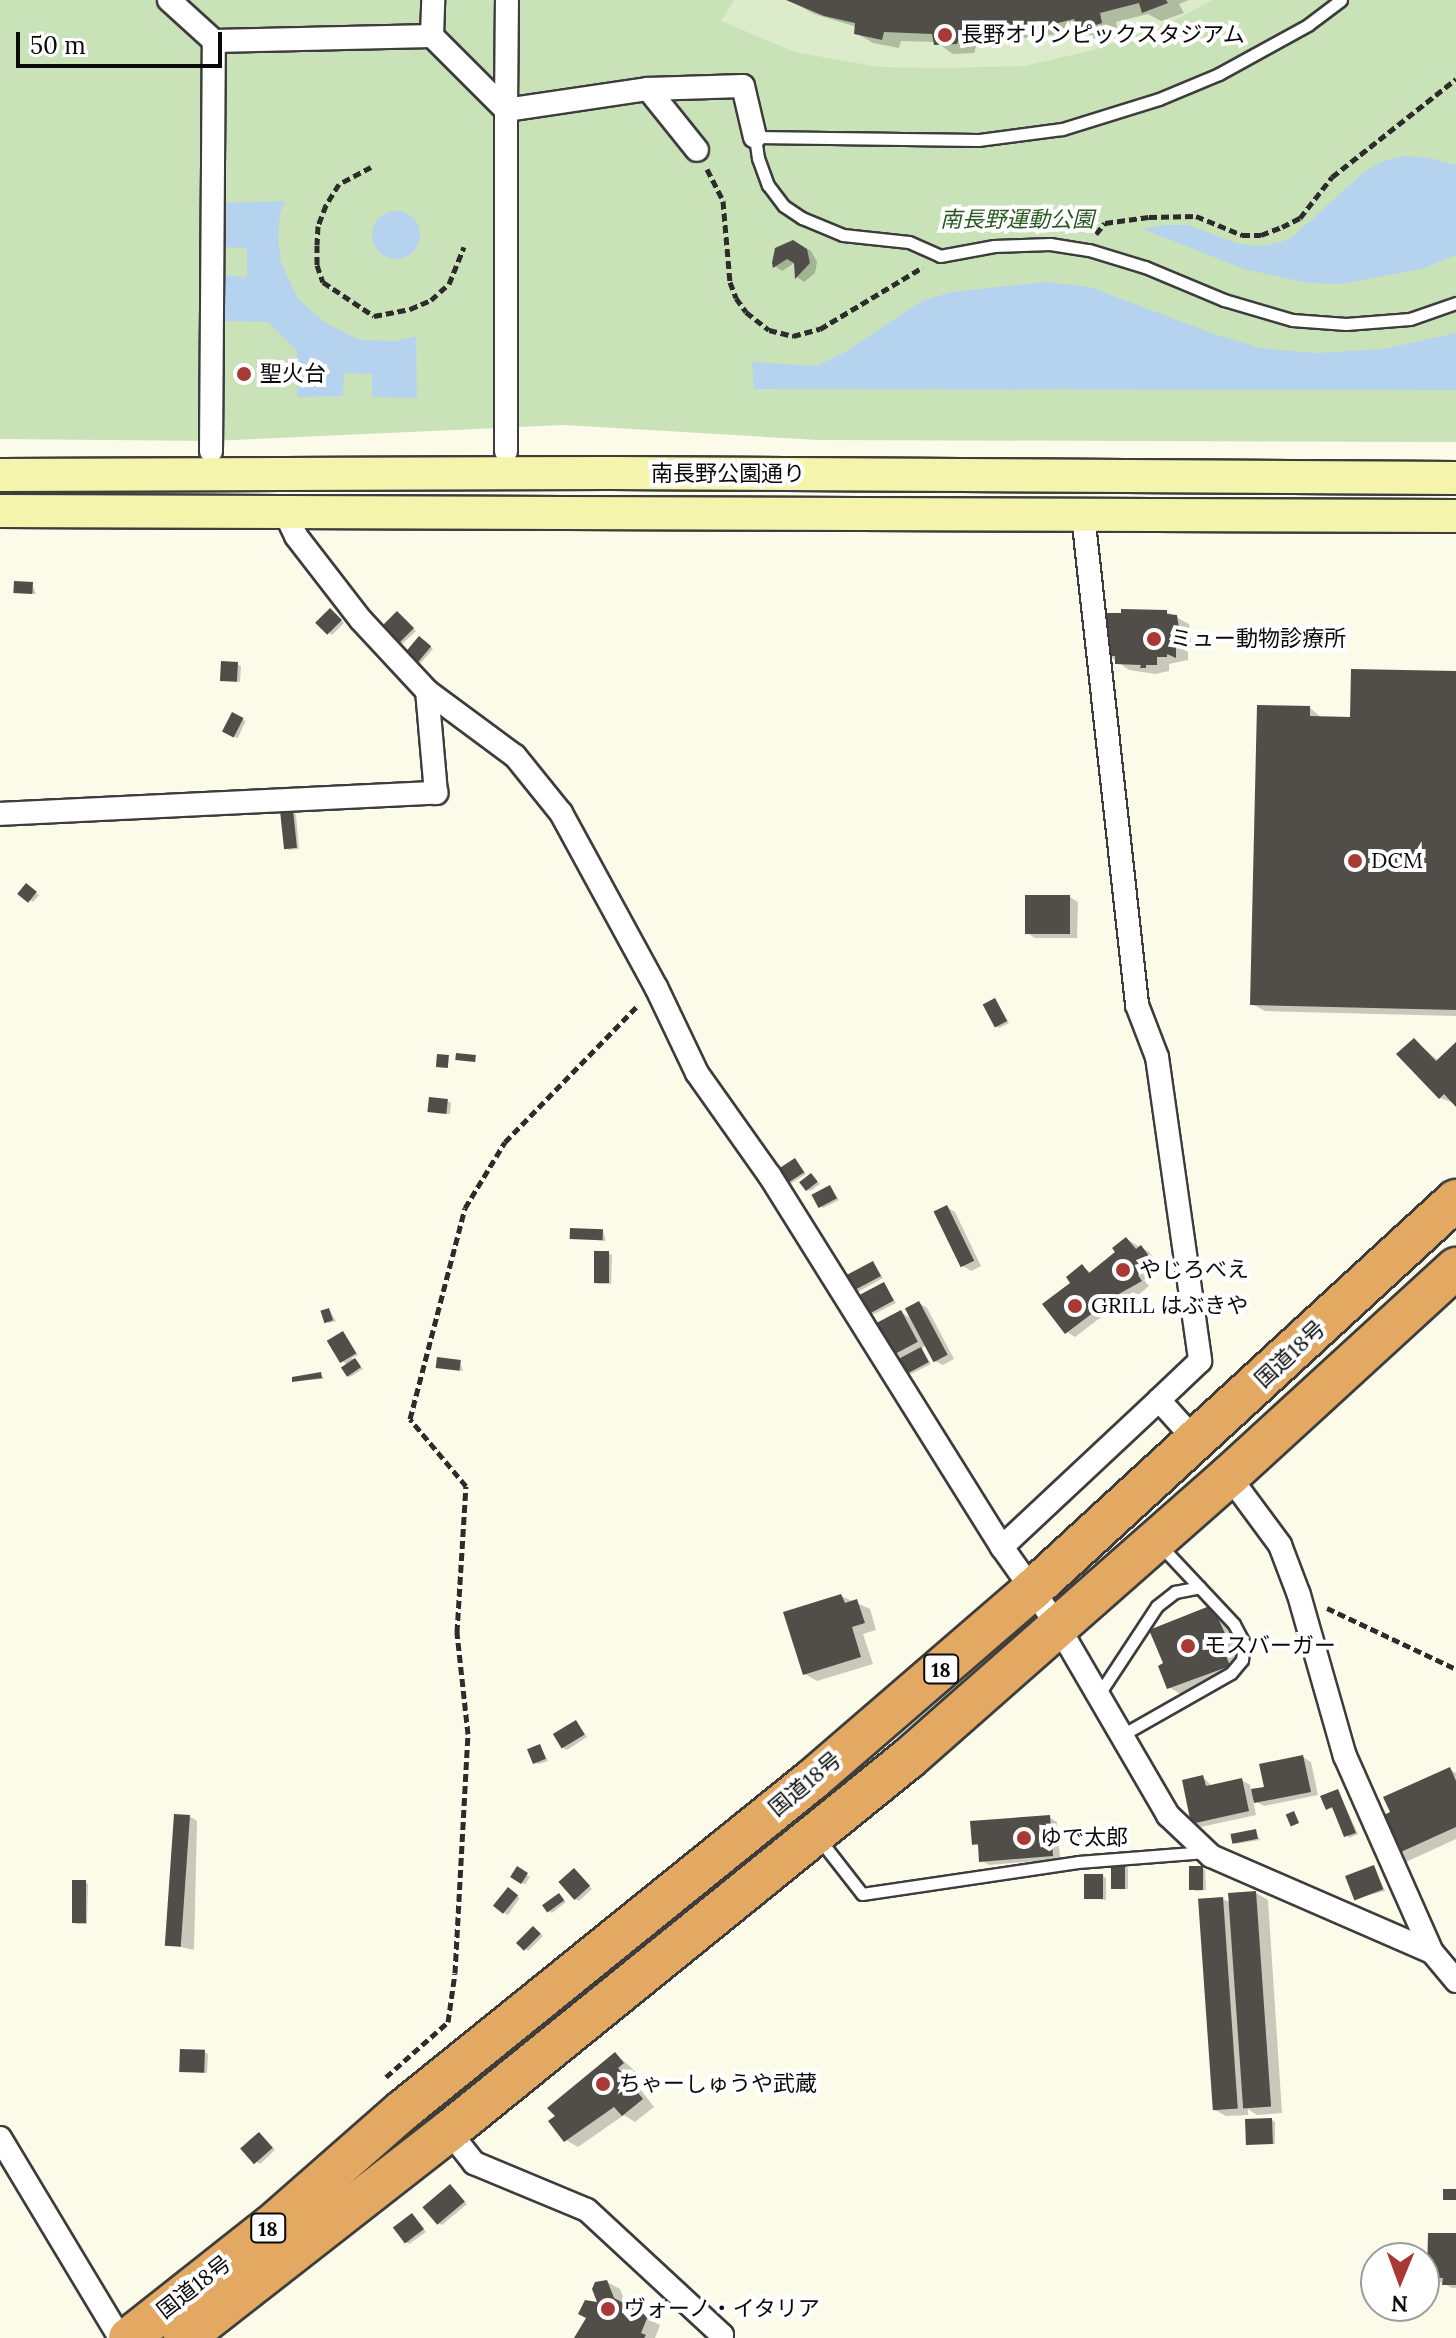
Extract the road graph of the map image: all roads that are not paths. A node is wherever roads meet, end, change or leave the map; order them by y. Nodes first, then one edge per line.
1 (169, 0) edge
2 (433, 0) edge
3 (507, 0) edge
4 (1341, 0) edge
5 (432, 36) junction
6 (214, 41) junction
7 (648, 89) junction
8 (506, 110) junction
9 (755, 137) junction
10 (697, 150) road end
11 (1456, 303) edge
12 (211, 451) dead end
13 (506, 451) dead end
14 (0, 475) edge
15 (1456, 478) edge
16 (0, 511) edge
17 (284, 511) junction
18 (1083, 515) junction
19 (1456, 516) edge
20 (427, 691) junction
21 (0, 814) edge
22 (1456, 1200) edge
23 (1456, 1268) edge
24 (1159, 1400) junction
25 (1196, 1441) junction
26 (1229, 1476) junction
27 (1155, 1541) junction
28 (1002, 1547) junction
29 (1200, 1587) junction
30 (1032, 1590) junction
31 (1058, 1626) junction
32 (1098, 1695) junction
33 (1122, 1735) junction
34 (817, 1836) junction
35 (1206, 1851) junction
36 (1432, 1952) junction
37 (1456, 1981) edge
38 (449, 2131) junction
39 (0, 2138) edge
40 (722, 2337) edge
41 (120, 2338) edge
42 (129, 2338) edge
43 (184, 2338) edge

1 - 6 street
2 - 5 street
3 - 8 street
4 - 9 lane
5 - 6 street
5 - 8 street
6 - 12 street
7 - 8 street
7 - 9 street
7 - 10 street
8 - 13 street
9 - 11 lane
14 - 15 street, 南長野公園通り
16 - 17 street, 南長野公園通り
17 - 18 street, 南長野公園通り
17 - 20 street
18 - 19 street, 南長野公園通り
18 - 24 street
20 - 21 street
20 - 28 street
22 - 25 highway, 国道18号 / 18
23 - 26 highway, 国道18号 / 18
24 - 25 street
24 - 28 street
25 - 30 highway, 国道18号 / 18
26 - 27 highway, 国道18号 / 18
26 - 36 street
27 - 29 lane
27 - 31 highway, 国道18号 / 18
28 - 30 street
29 - 32 lane
29 - 33 lane
30 - 31 street
30 - 42 highway, 国道18号 / 18
31 - 32 street
31 - 34 highway, 国道18号 / 18
32 - 33 street
33 - 35 street
34 - 35 lane
34 - 38 highway, 国道18号 / 18
35 - 36 street
36 - 37 street
38 - 40 street
38 - 43 highway, 国道18号 / 18
39 - 41 street

